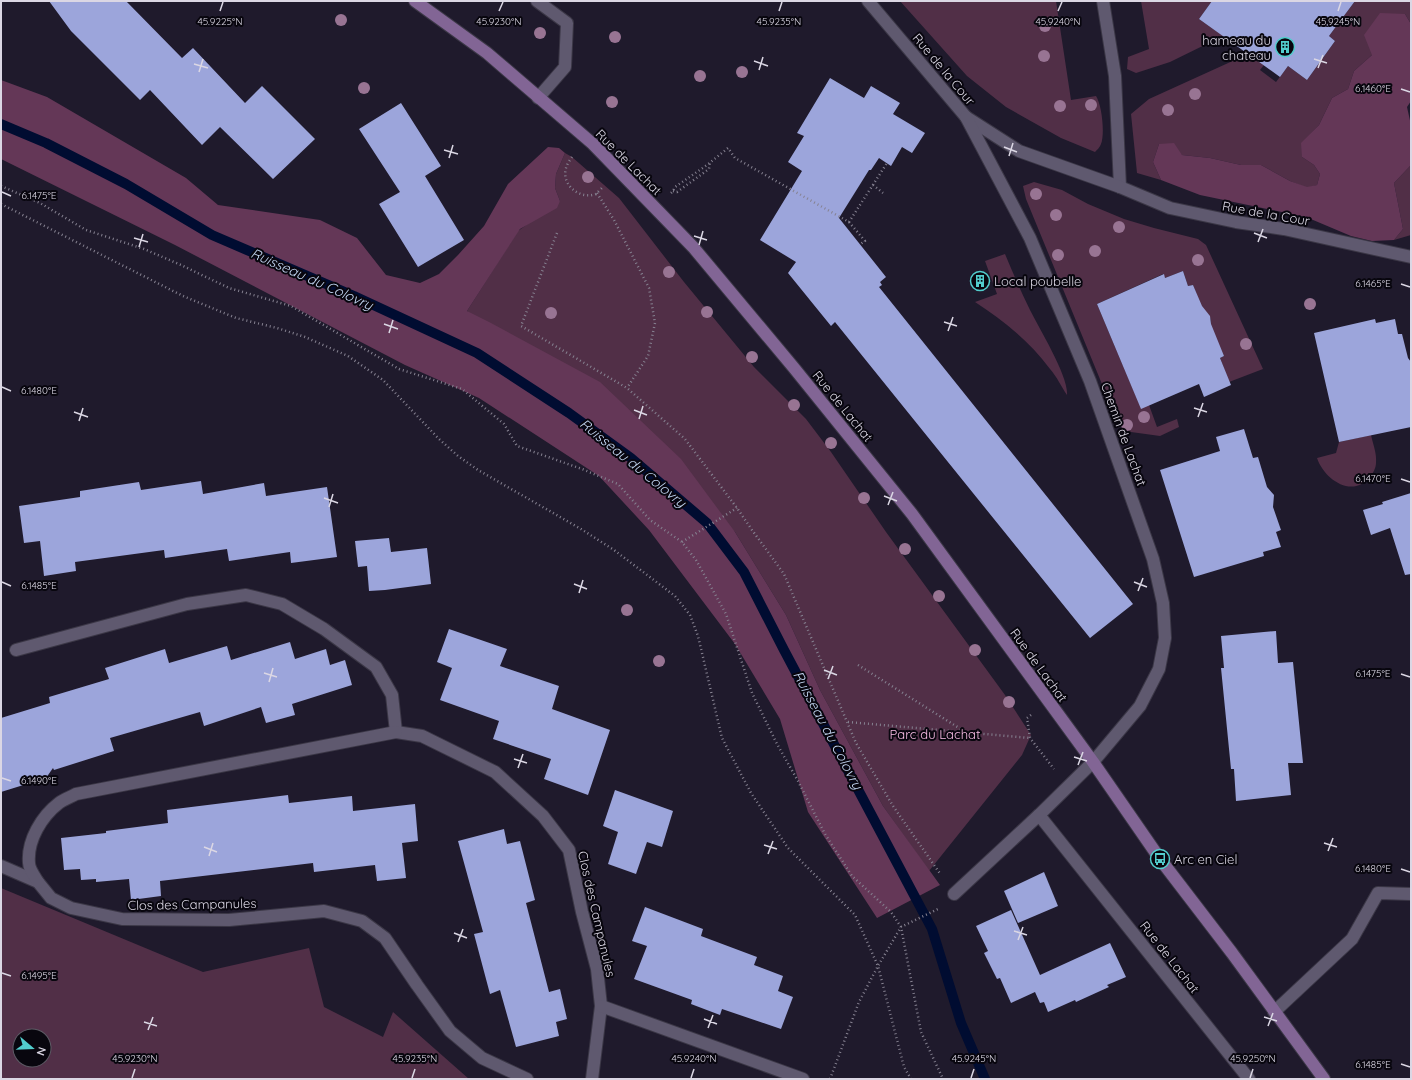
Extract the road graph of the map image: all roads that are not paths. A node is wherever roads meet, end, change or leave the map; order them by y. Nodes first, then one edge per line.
1 (415, 1) edge
2 (537, 1) edge
3 (868, 1) edge
4 (1103, 1) edge
5 (538, 98) junction
6 (966, 117) junction
7 (1120, 187) junction
8 (1411, 256) edge
9 (16, 650) dead end
10 (396, 732) junction
11 (1093, 762) junction
12 (1039, 815) junction
13 (1, 866) edge
14 (38, 882) junction
15 (954, 894) road end
16 (1411, 894) edge
17 (601, 1006) junction
18 (1274, 1012) junction
19 (527, 1079) edge
20 (592, 1079) edge
21 (803, 1079) edge
22 (1249, 1079) edge
23 (1324, 1079) edge

1 - 5 main road, Rue de Lachat
2 - 5 street
3 - 6 street, Rue de la Cour
4 - 7 street
5 - 11 main road, Rue de Lachat
6 - 7 street, Rue de la Cour
6 - 11 street, Chemin de Lachat
7 - 8 street, Rue de la Cour
9 - 10 street
10 - 14 street, Clos des Campanules
10 - 17 street, Clos des Campanules
11 - 12 street
11 - 18 main road, Rue de Lachat
12 - 15 street
12 - 22 street, Rue de Lachat
13 - 14 street, Clos des Campanules
14 - 19 street, Clos des Campanules
16 - 18 street
17 - 20 street, Clos des Campanules
17 - 21 street
18 - 23 main road, Rue de Lachat

